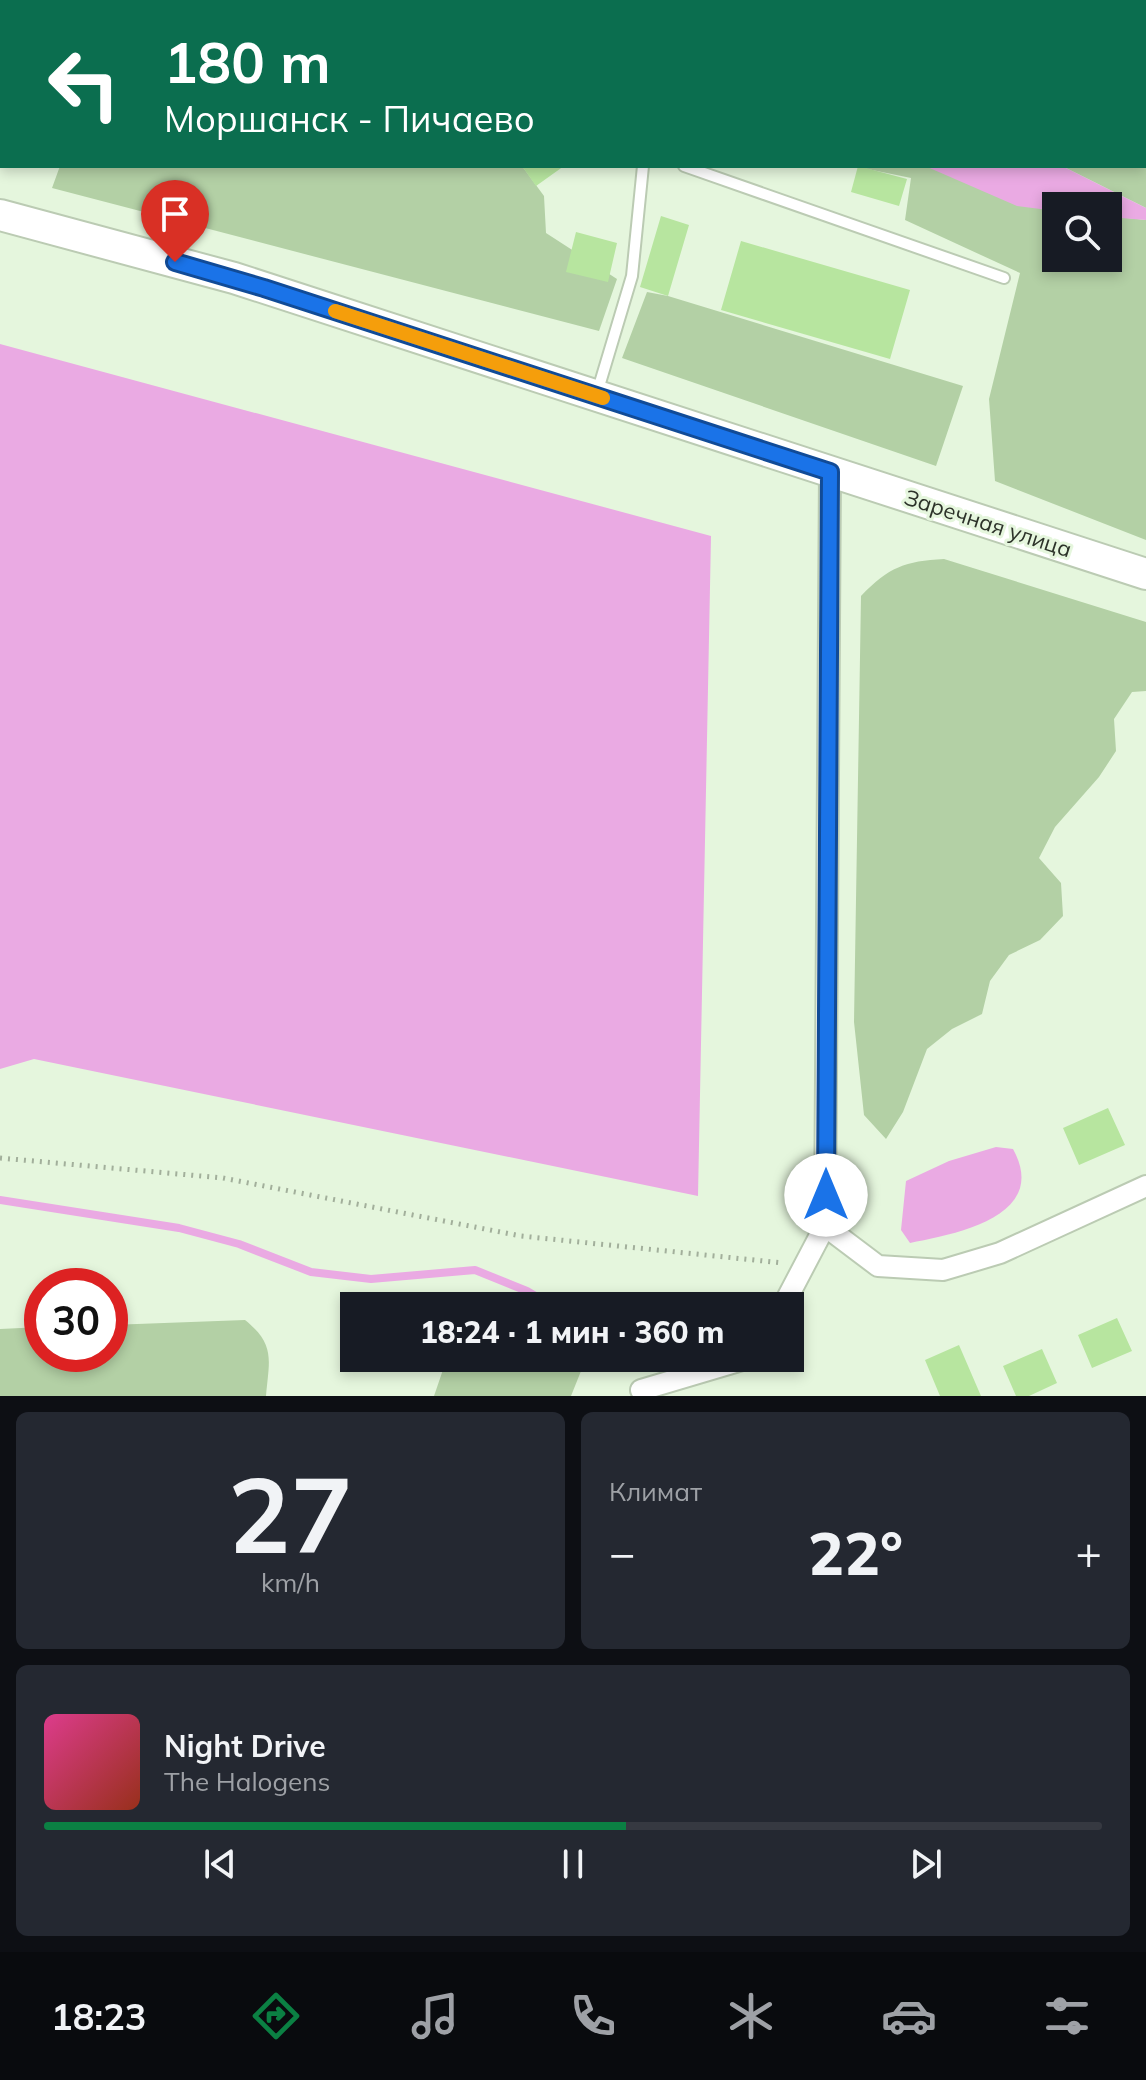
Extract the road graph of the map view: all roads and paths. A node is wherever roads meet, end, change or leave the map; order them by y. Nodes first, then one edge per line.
1 (643, 168) edge
2 (690, 168) edge
3 (0, 215) edge
4 (1004, 278) dead end
5 (596, 395) junction
6 (830, 472) junction
7 (1146, 574) edge
8 (0, 1158) edge
9 (1146, 1186) edge
10 (825, 1226) junction
11 (805, 1265) junction
12 (791, 1292) edge
13 (702, 1372) edge
14 (641, 1390) dead end

1 - 5 lane
2 - 4 lane
3 - 5 main road, Заречная улица
5 - 6 main road, Заречная улица
6 - 7 main road, Заречная улица
6 - 10 street
8 - 11 path
9 - 10 street
10 - 11 street
11 - 12 street
13 - 14 street

